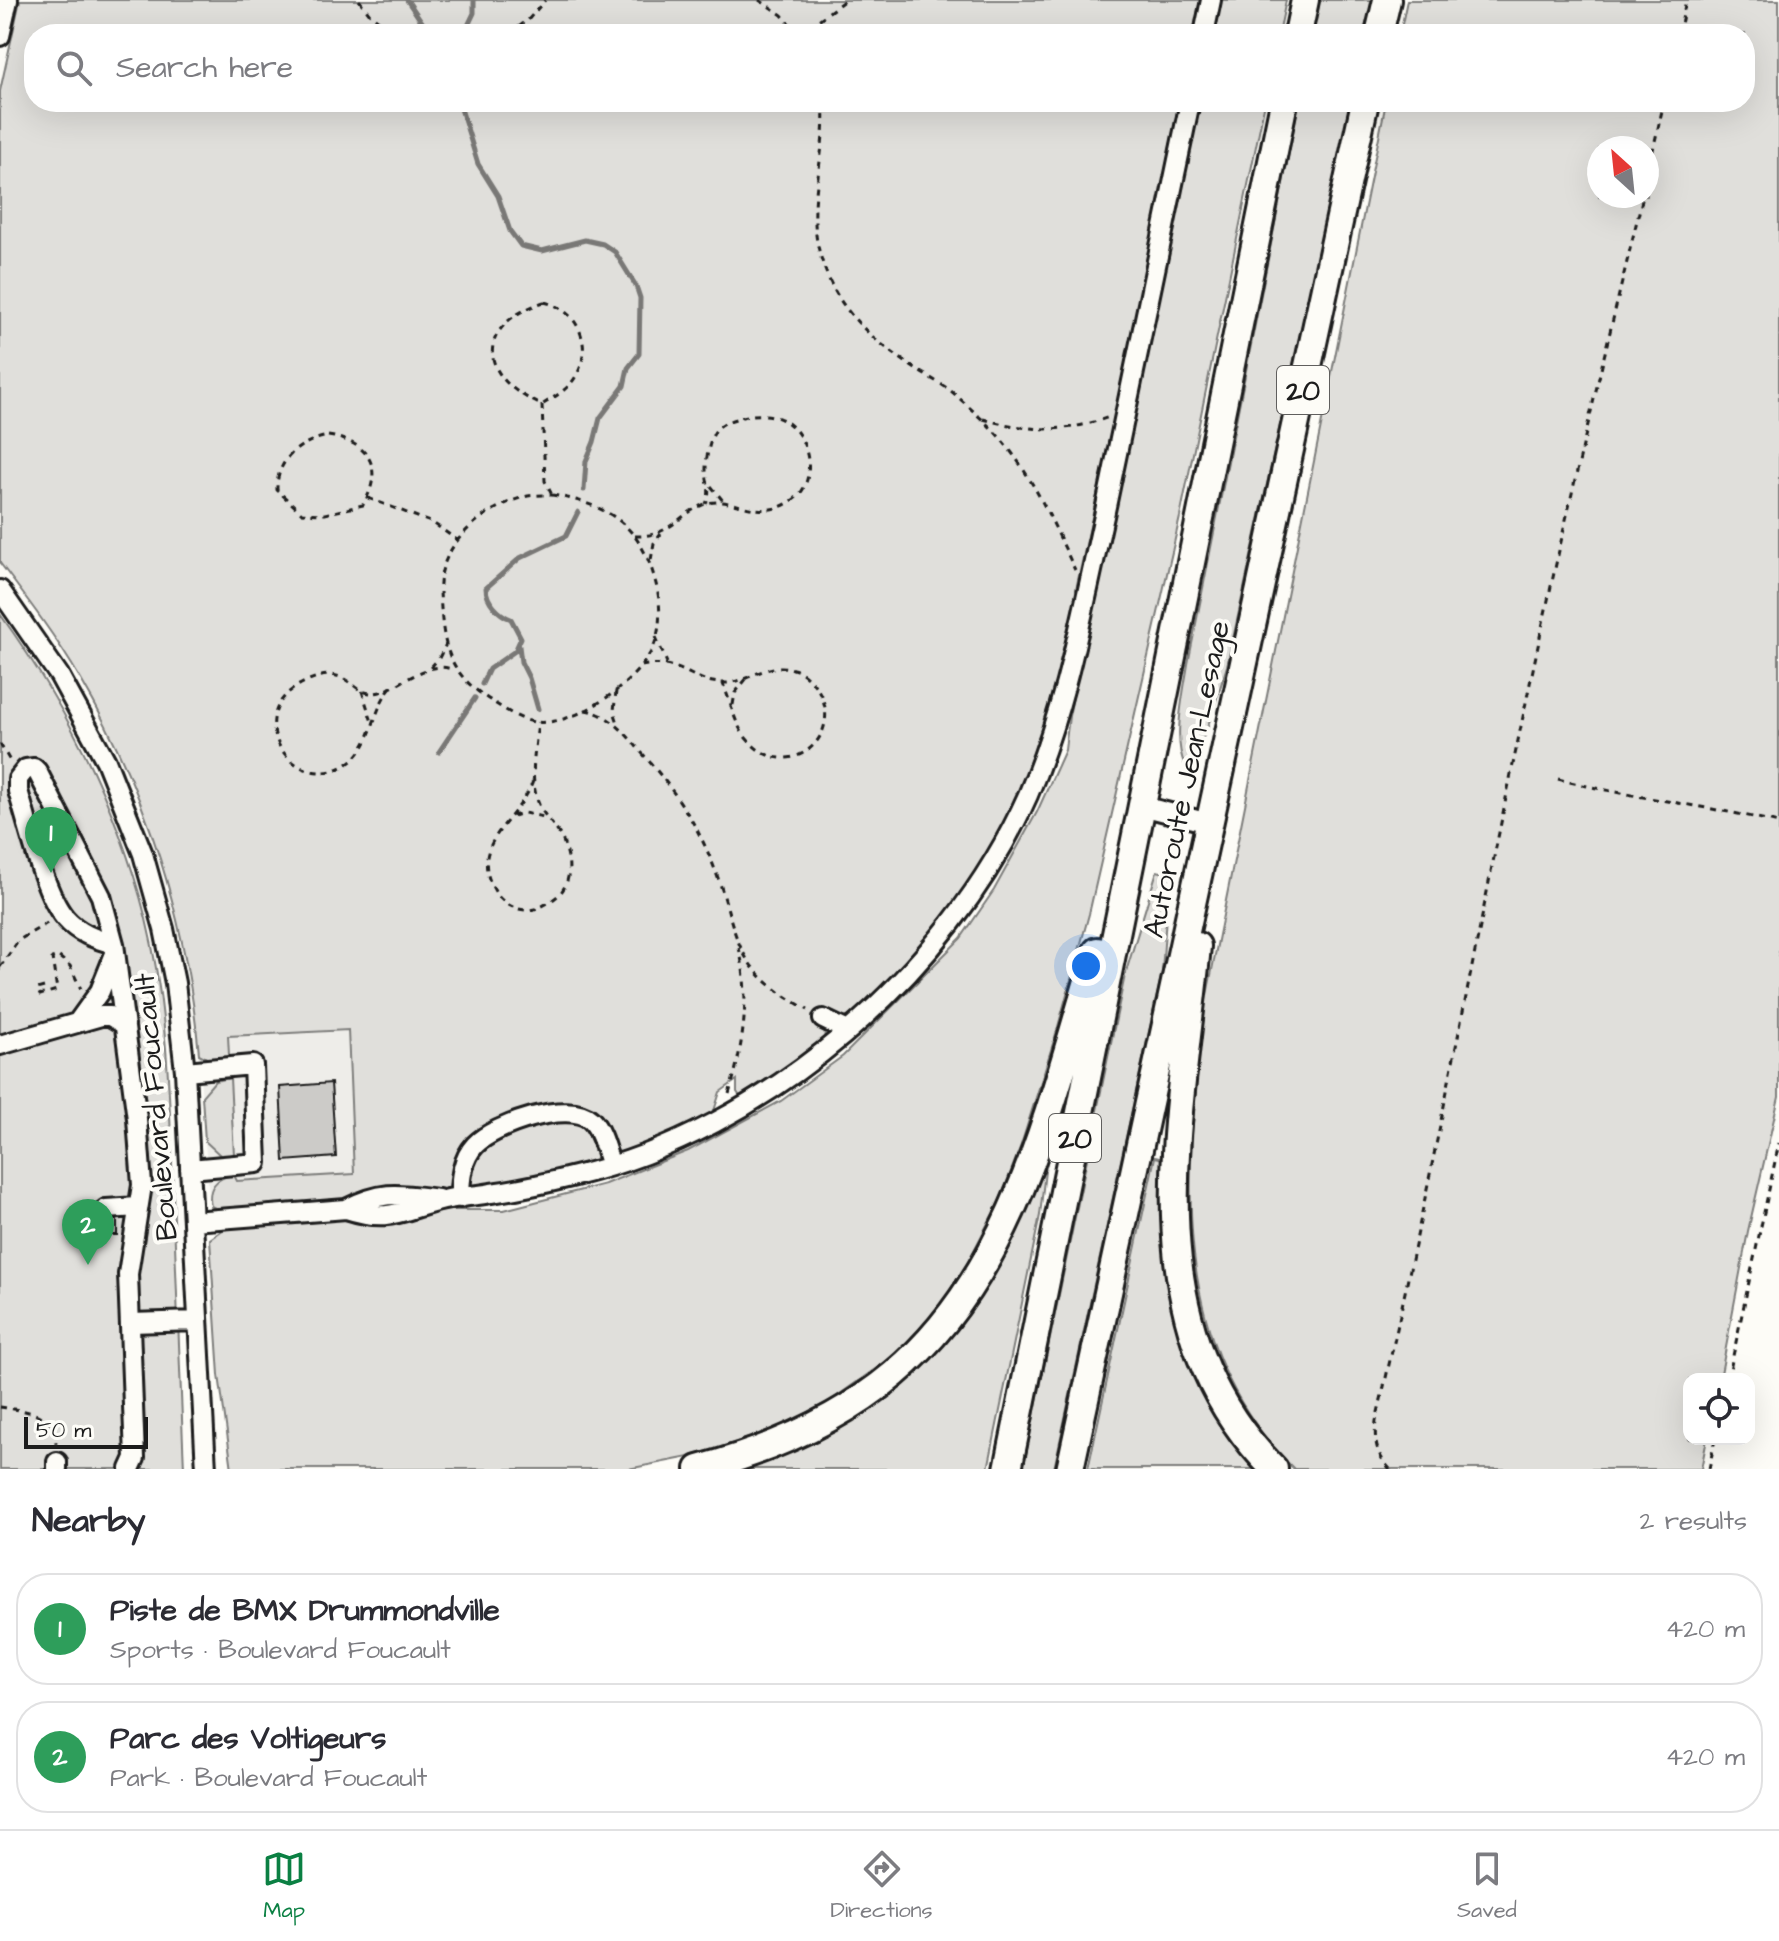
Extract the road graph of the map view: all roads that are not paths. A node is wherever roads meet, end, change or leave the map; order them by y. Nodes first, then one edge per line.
1 (8, 0) edge
2 (1211, 0) edge
3 (1305, 0) edge
4 (1387, 0) edge
5 (1206, 24) edge
6 (1300, 24) edge
7 (1381, 24) edge
8 (0, 36) edge
9 (1188, 112) edge
10 (1282, 112) edge
11 (1363, 112) edge
12 (0, 590) edge
13 (1142, 806) junction
14 (1209, 823) junction
15 (114, 948) junction
16 (823, 1019) road end
17 (77, 1023) junction
18 (125, 1025) junction
19 (848, 1031) junction
20 (0, 1045) edge
21 (185, 1071) junction
22 (611, 1166) junction
23 (190, 1169) junction
24 (452, 1199) junction
25 (138, 1207) junction
26 (106, 1209) dead end
27 (193, 1221) junction
28 (198, 1321) junction
29 (130, 1323) junction
30 (130, 1469) edge
31 (206, 1469) edge
32 (699, 1469) edge
33 (1008, 1469) edge
34 (1070, 1469) edge
35 (1274, 1469) edge

1 - 8 street
2 - 5 street
3 - 6 highway
4 - 7 highway
9 - 19 street
10 - 13 highway, Autoroute Jean-Lesage / 20
11 - 14 highway, Autoroute Jean-Lesage / 20
12 - 21 street, Boulevard Foucault
13 - 14 street
13 - 32 highway
13 - 33 highway, Autoroute Jean-Lesage / 20
14 - 34 highway, Autoroute Jean-Lesage / 20
14 - 35 highway
15 - 15 street
15 - 17 street
15 - 18 street
16 - 19 street
17 - 18 street
17 - 20 street
18 - 25 street
19 - 22 street
21 - 23 street, Boulevard Foucault
21 - 23 street
22 - 24 street
22 - 24 street
23 - 27 street, Boulevard Foucault
24 - 27 street
25 - 26 street
25 - 29 street
27 - 28 street, Boulevard Foucault
28 - 29 street
28 - 31 street, Boulevard Foucault
29 - 30 street

